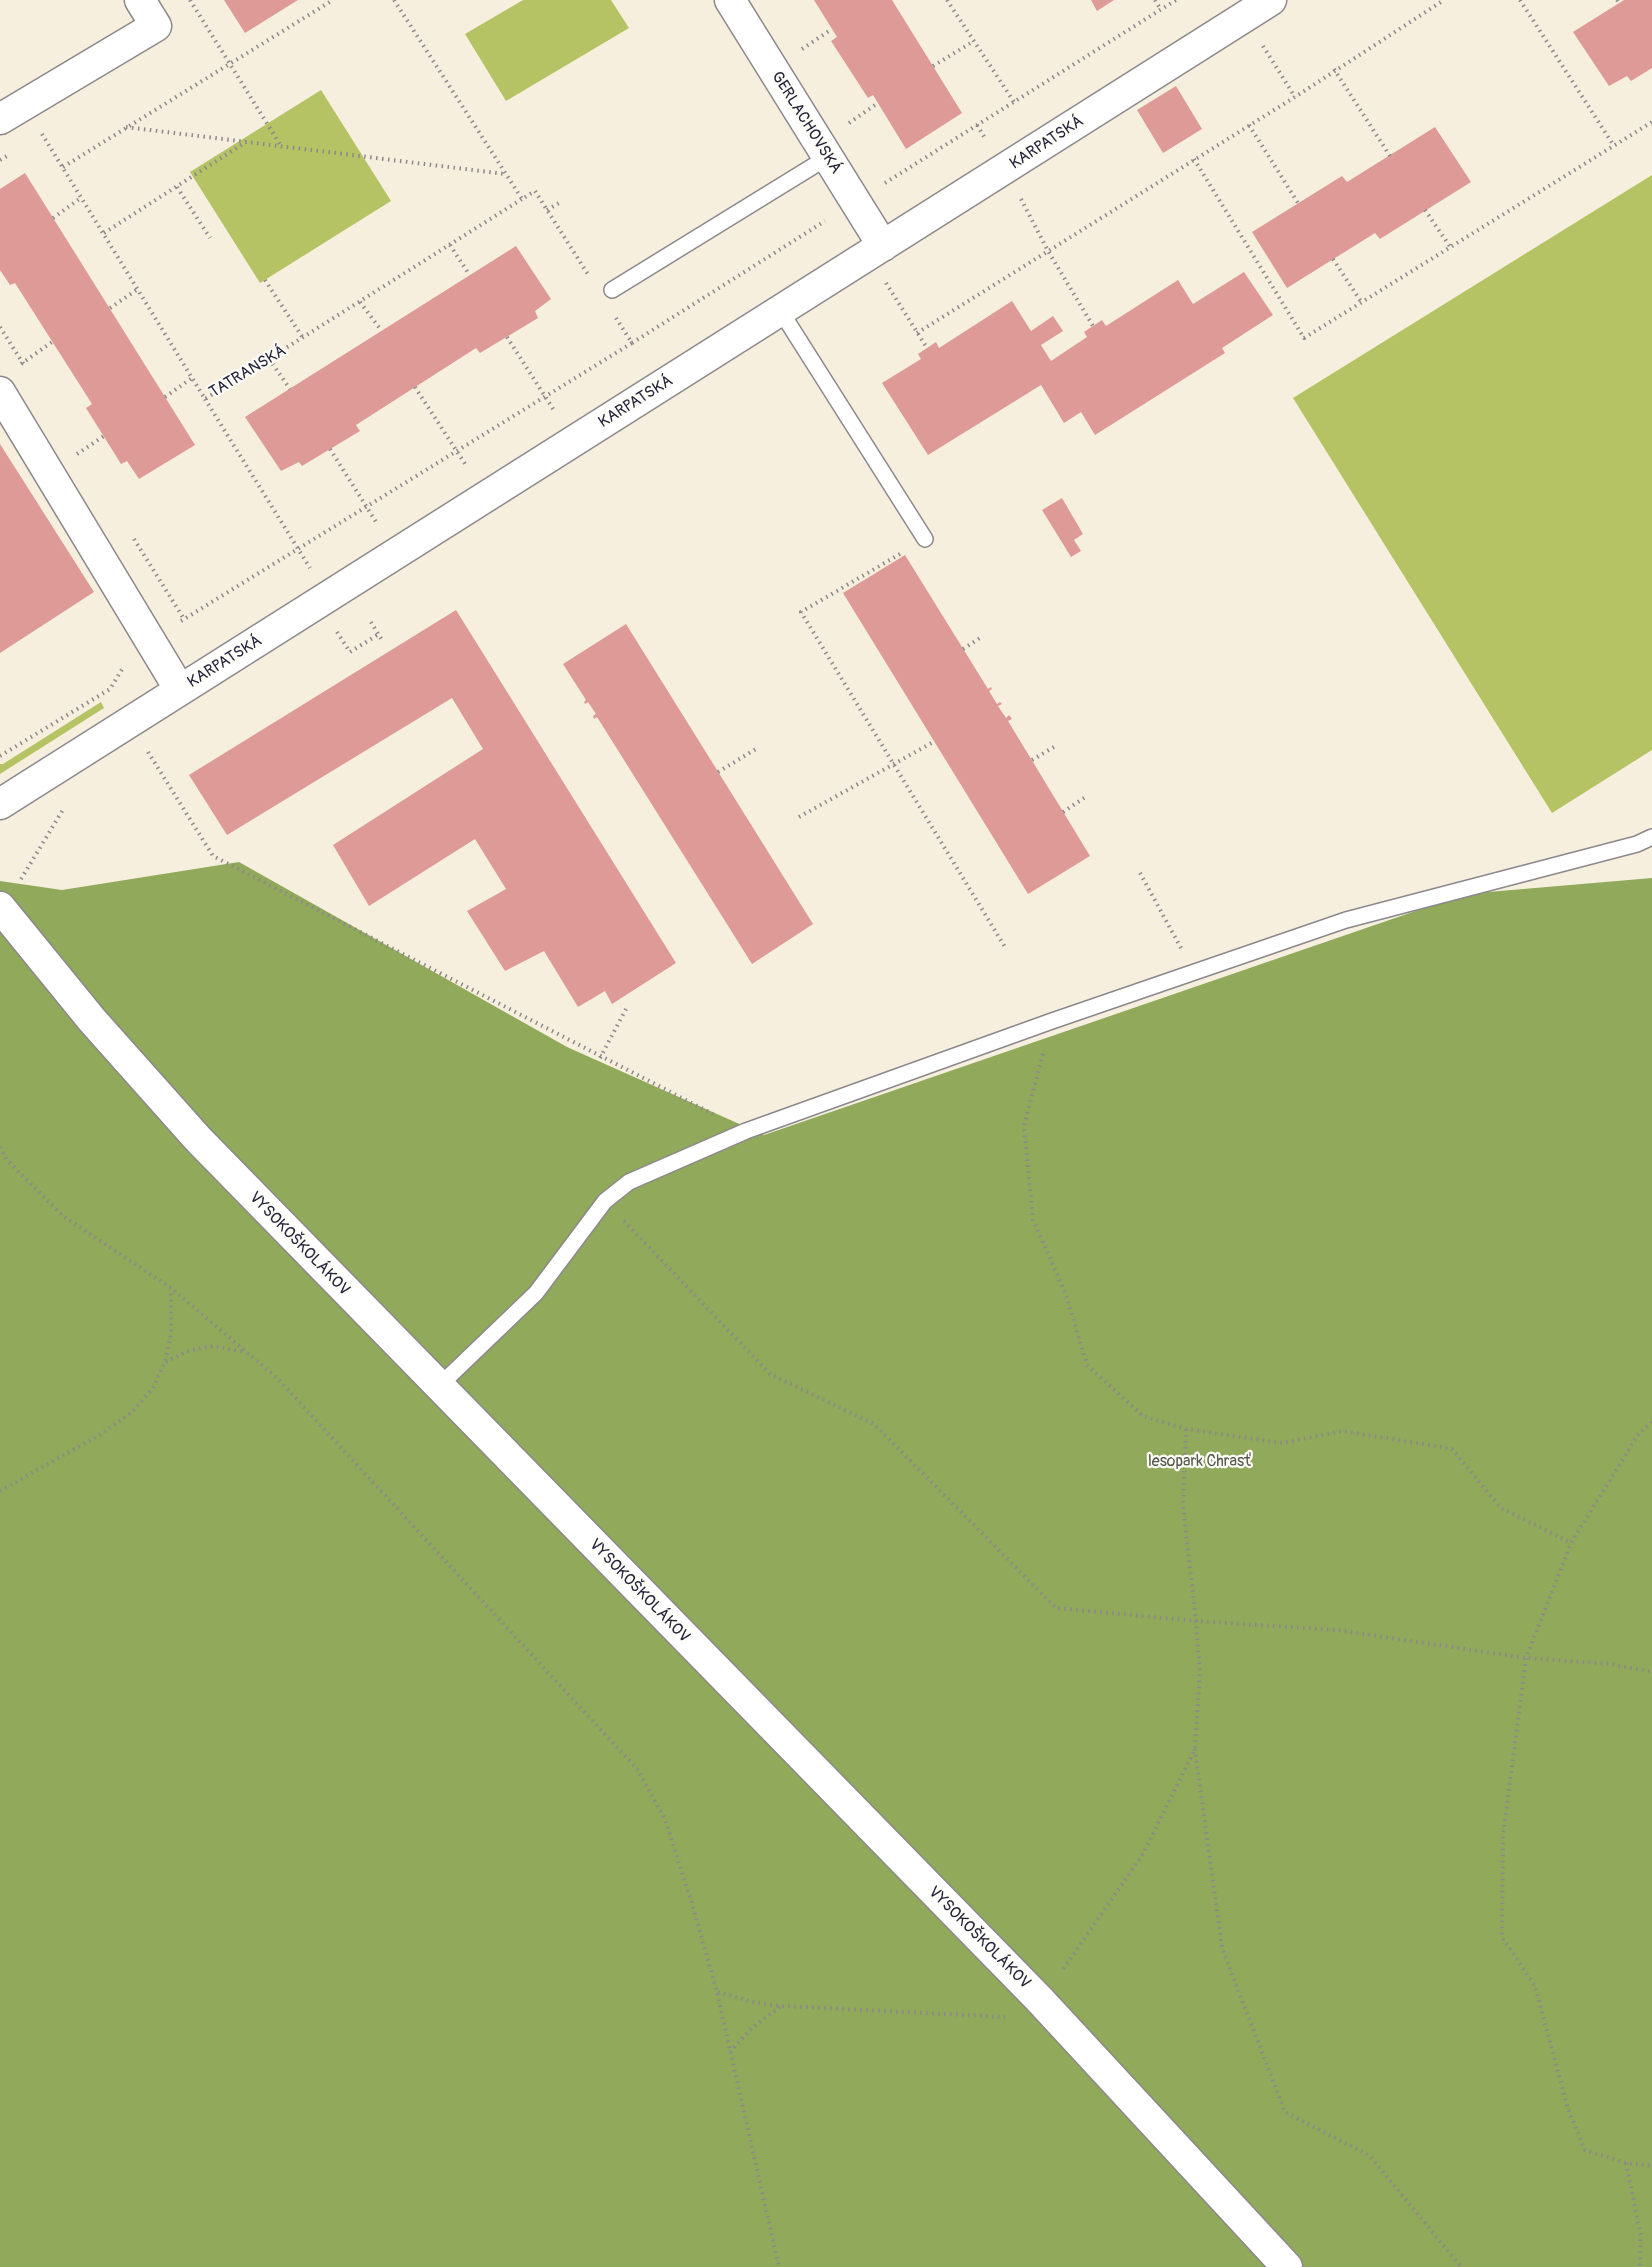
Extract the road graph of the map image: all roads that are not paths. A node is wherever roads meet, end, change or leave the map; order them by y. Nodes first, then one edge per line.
1 (140, 0) edge
2 (730, 0) edge
3 (1271, 0) edge
4 (0, 119) edge
5 (828, 158) junction
6 (876, 250) junction
7 (612, 290) dead end
8 (780, 310) junction
9 (8, 380) edge
10 (925, 539) dead end
11 (180, 690) junction
12 (0, 804) edge
13 (1652, 837) edge
14 (0, 907) edge
15 (438, 1387) junction
16 (1287, 2267) edge

1 - 4 street
2 - 5 street, GERLACHOVSKÁ
3 - 6 street, KARPATSKÁ
5 - 6 street, GERLACHOVSKÁ
5 - 7 lane
6 - 8 street, KARPATSKÁ
8 - 10 lane
8 - 11 street, KARPATSKÁ
9 - 11 street
11 - 12 street, KARPATSKÁ
13 - 15 lane
14 - 15 street, VYSOKOŠKOLÁKOV
15 - 16 street, VYSOKOŠKOLÁKOV

